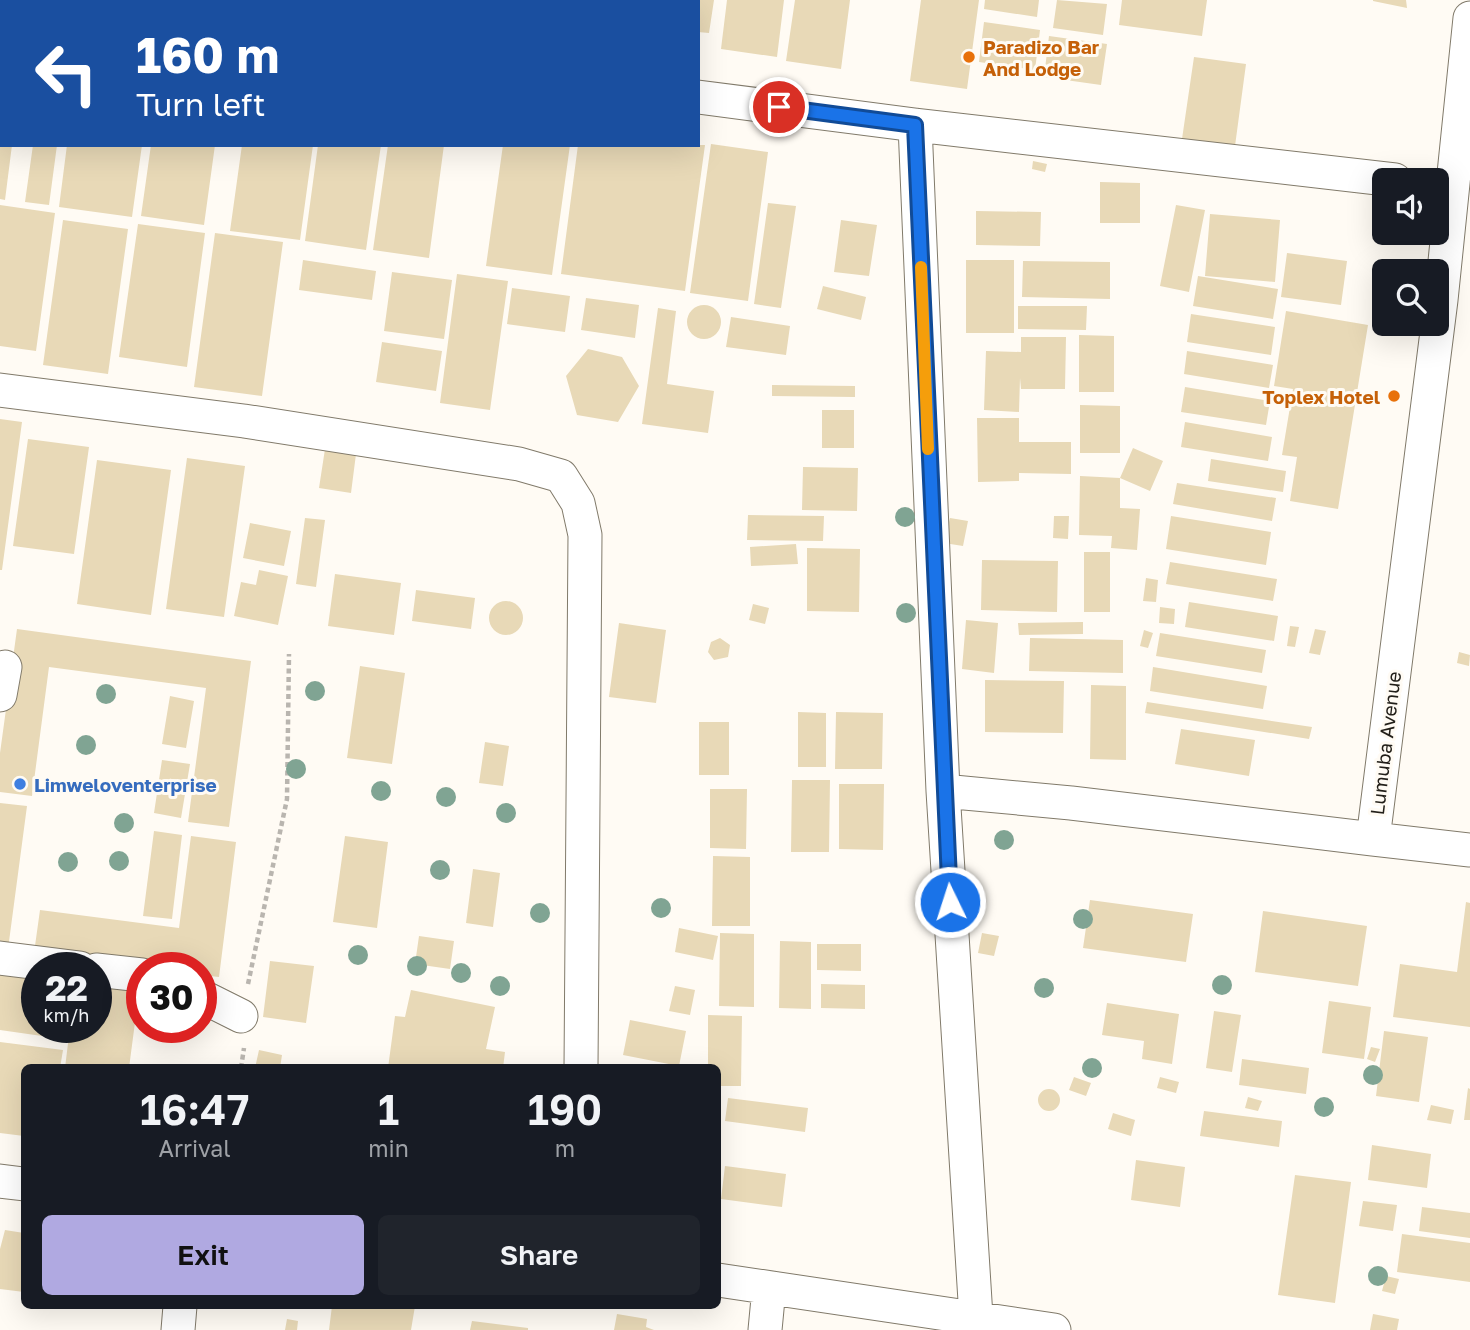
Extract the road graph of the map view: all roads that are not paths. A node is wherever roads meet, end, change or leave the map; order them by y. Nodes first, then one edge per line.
1 (1470, 18) edge
2 (700, 97) edge
3 (915, 125) junction
4 (1447, 168) edge
5 (1372, 177) edge
6 (1442, 245) edge
7 (0, 390) edge
8 (943, 792) junction
9 (1373, 839) junction
10 (1470, 850) edge
11 (0, 958) edge
12 (21, 961) edge
13 (217, 1004) edge
14 (241, 1016) road end
15 (581, 1064) edge
16 (0, 1181) edge
17 (21, 1184) edge
18 (721, 1281) edge
19 (769, 1289) junction
20 (180, 1309) edge
21 (976, 1317) junction
22 (178, 1330) edge
23 (765, 1330) edge
24 (1054, 1330) edge

1 - 4 street, Lumuba Avenue
2 - 3 street
3 - 5 street
3 - 8 street
6 - 9 street, Lumuba Avenue
7 - 15 street
8 - 9 street, Lumuba Avenue
8 - 21 street
9 - 10 street
11 - 12 street
13 - 14 street
16 - 17 street
18 - 19 street
19 - 21 street
19 - 23 street
20 - 22 street
21 - 24 street

